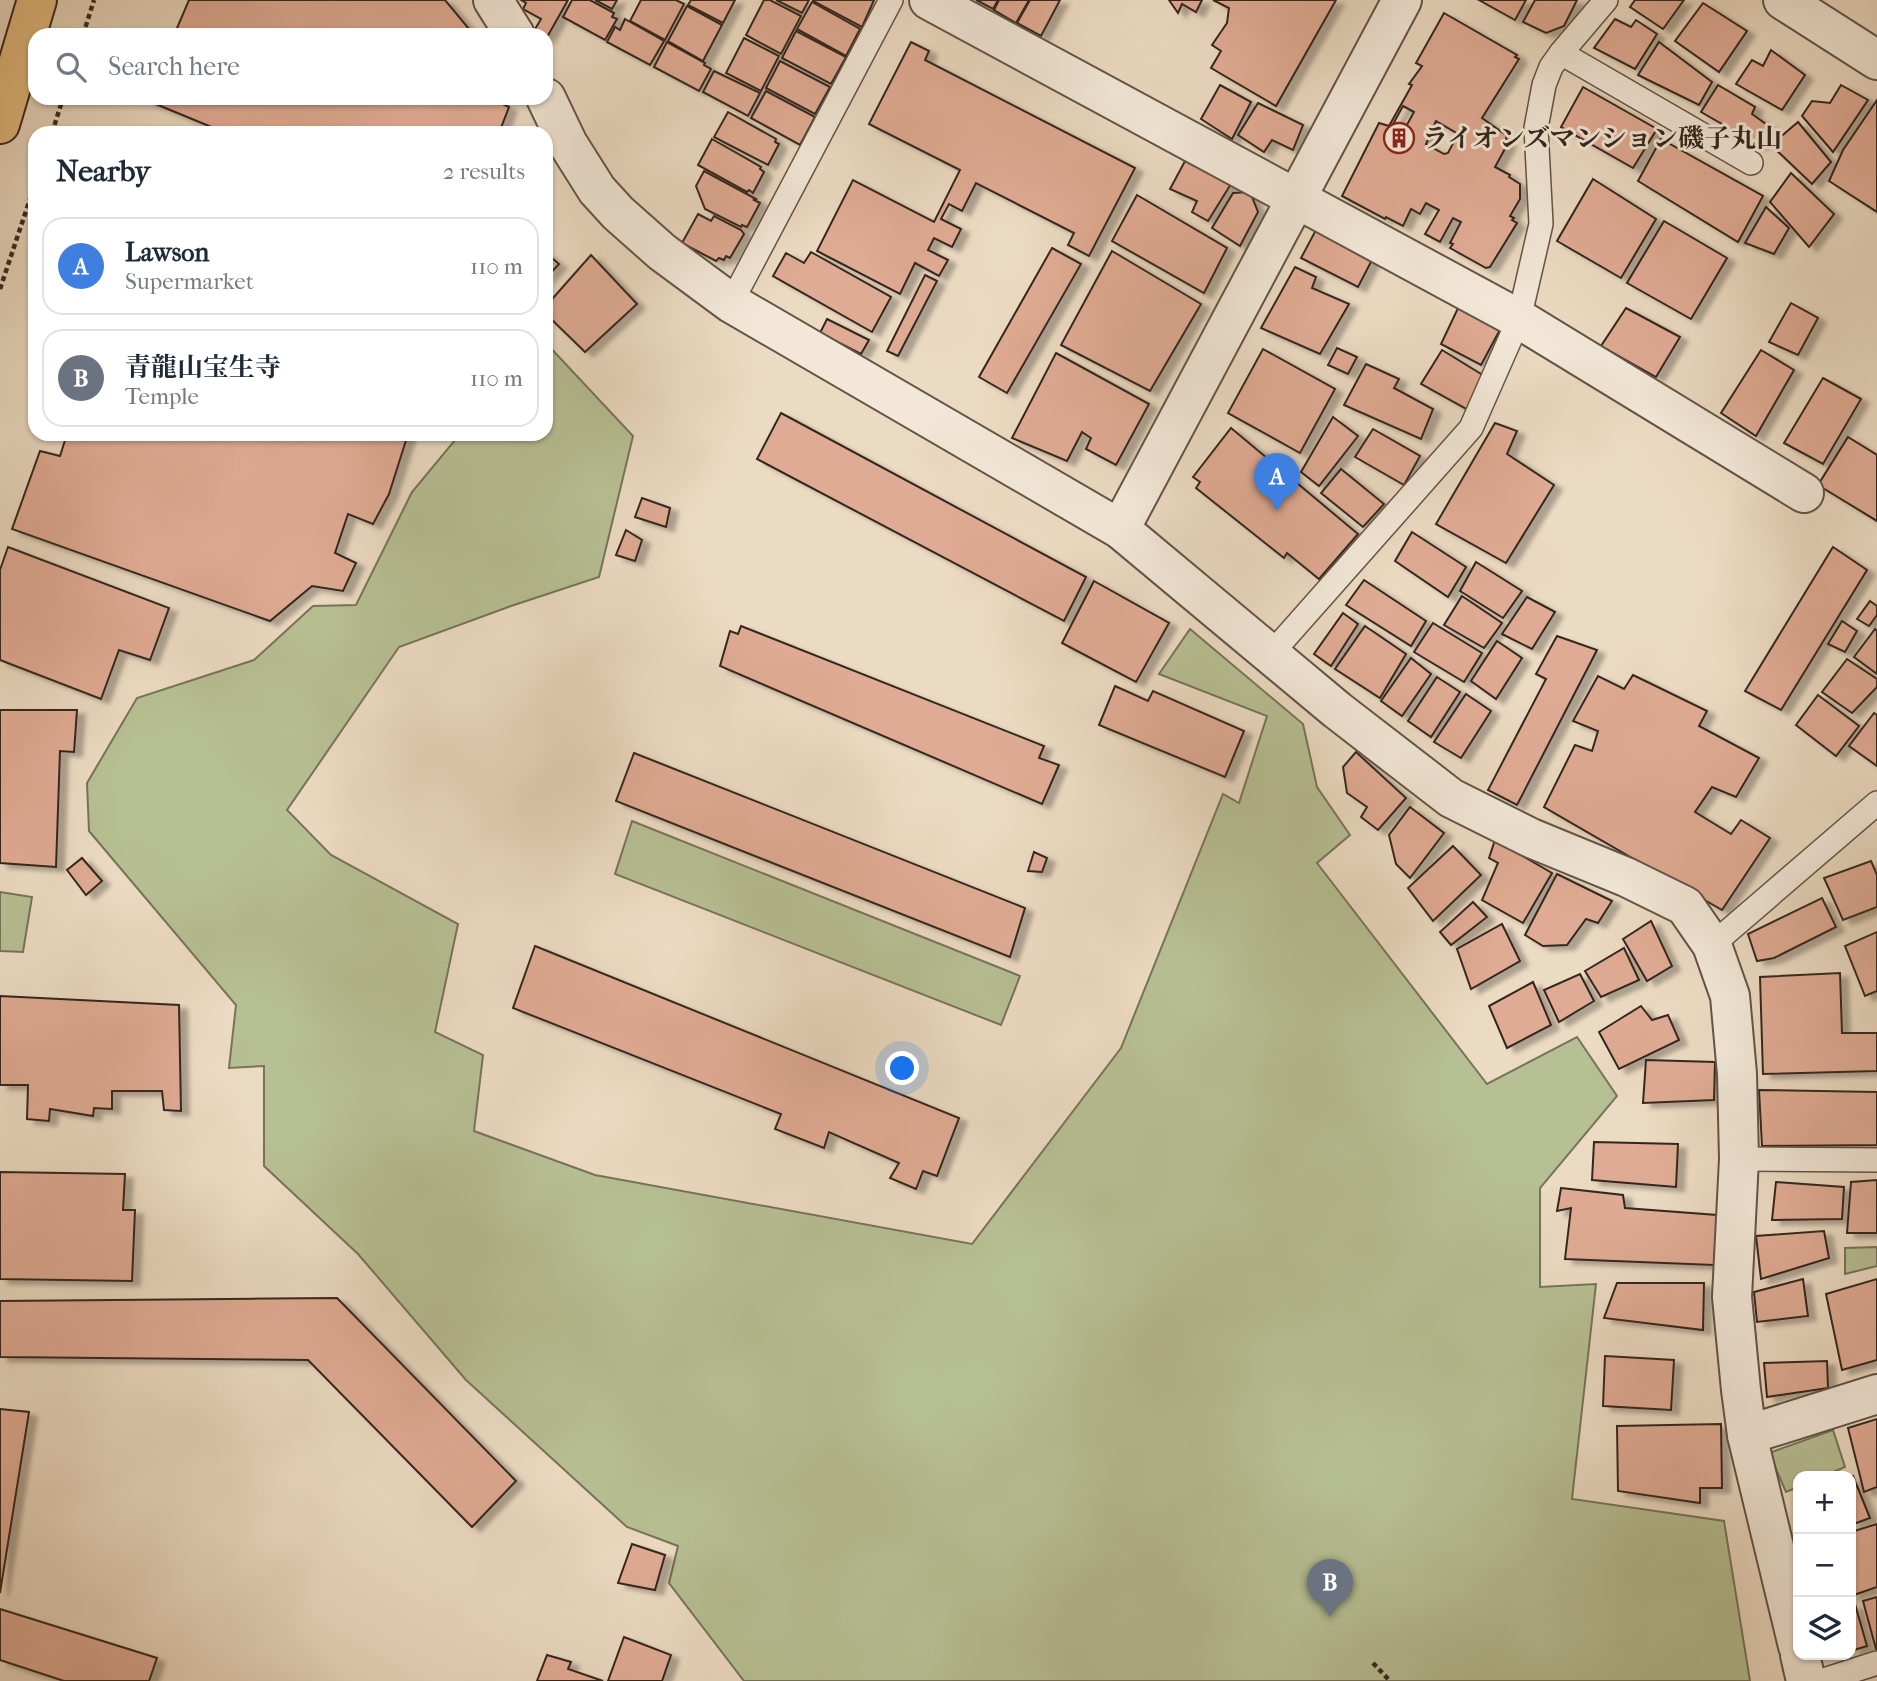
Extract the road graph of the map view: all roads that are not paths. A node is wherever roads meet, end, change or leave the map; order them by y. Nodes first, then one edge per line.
1 (37, 0) edge
2 (493, 0) edge
3 (891, 0) edge
4 (929, 0) edge
5 (1402, 0) edge
6 (1606, 0) edge
7 (1783, 0) edge
8 (29, 28) edge
9 (511, 28) edge
10 (28, 30) edge
11 (1561, 52) junction
12 (1877, 60) edge
13 (549, 105) edge
14 (0, 124) edge
15 (1751, 163) dead end
16 (1297, 197) junction
17 (731, 303) junction
18 (1519, 319) junction
19 (1804, 493) dead end
20 (1120, 529) junction
21 (1271, 654) junction
22 (1877, 803) edge
23 (1712, 946) junction
24 (1739, 1160) junction
25 (1877, 1160) edge
26 (1877, 1394) edge
27 (1747, 1435) junction
28 (1793, 1625) edge
29 (1801, 1660) edge
30 (1877, 1663) edge
31 (1806, 1681) edge
32 (1821, 1681) edge

1 - 8 highway
2 - 9 street
3 - 17 lane
4 - 16 street
5 - 16 street
6 - 11 lane
7 - 12 street
10 - 14 highway
11 - 15 lane
11 - 18 lane
13 - 17 street
16 - 18 street
16 - 20 street
17 - 20 street
18 - 19 street
18 - 21 lane
20 - 21 street
21 - 23 street
22 - 23 lane
23 - 24 street
24 - 25 lane
24 - 27 street
26 - 27 street
27 - 28 street
29 - 31 street
30 - 32 lane

